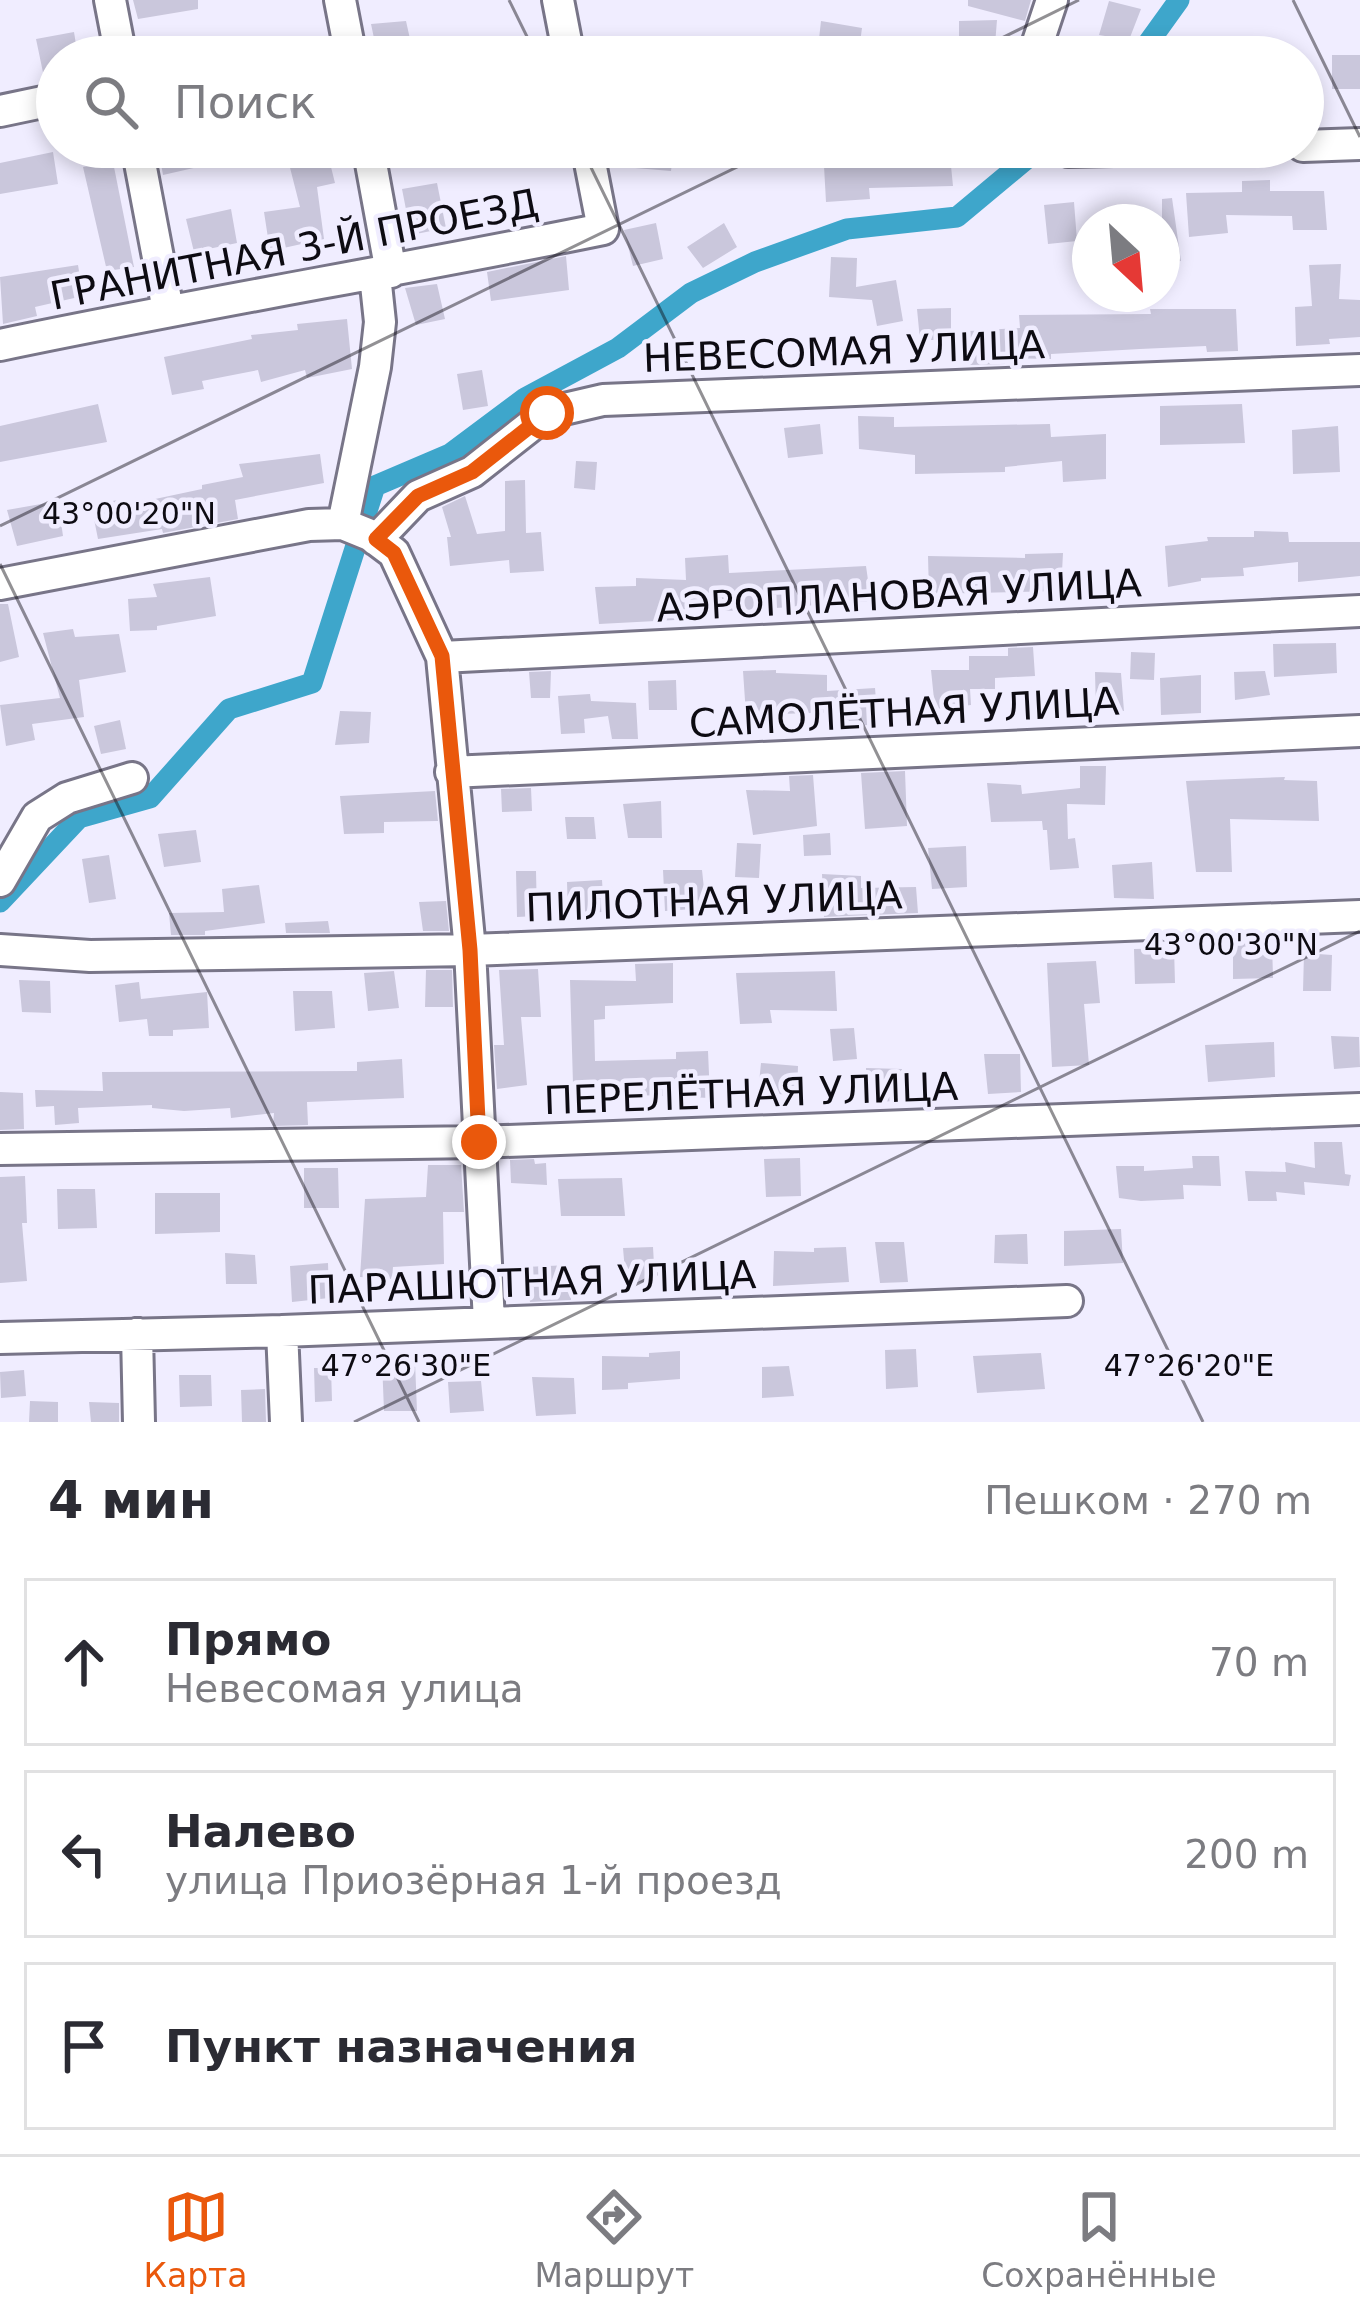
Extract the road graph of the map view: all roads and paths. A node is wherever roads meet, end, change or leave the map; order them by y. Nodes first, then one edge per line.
1 (110, 0) edge
2 (340, 0) edge
3 (558, 0) edge
4 (1052, 0) edge
5 (117, 36) edge
6 (347, 36) edge
7 (565, 36) edge
8 (1040, 36) edge
9 (36, 103) edge
10 (0, 110) edge
11 (1360, 144) edge
12 (1324, 145) edge
13 (141, 168) edge
14 (370, 168) edge
15 (591, 168) edge
16 (383, 273) junction
17 (168, 310) junction
18 (0, 345) edge
19 (1360, 370) edge
20 (359, 530) junction
21 (0, 584) edge
22 (1360, 610) edge
23 (442, 656) junction
24 (1360, 731) edge
25 (451, 772) junction
26 (132, 778) dead end
27 (0, 881) edge
28 (1360, 916) edge
29 (0, 950) edge
30 (470, 950) junction
31 (1360, 1109) edge
32 (479, 1142) junction
33 (0, 1149) edge
34 (1067, 1301) dead end
35 (489, 1322) junction
36 (282, 1331) junction
37 (137, 1334) junction
38 (0, 1338) edge
39 (139, 1422) edge
40 (286, 1422) edge

1 - 5 street
2 - 6 street
3 - 7 street
4 - 8 street
9 - 10 street
11 - 12 street
13 - 17 street
14 - 16 street
15 - 16 street, ГРАНИТНАЯ 3-Й ПРОЕЗД
16 - 17 street, ГРАНИТНАЯ 3-Й ПРОЕЗД
16 - 20 street
17 - 18 street, ГРАНИТНАЯ 3-Й ПРОЕЗД
19 - 20 street, НЕВЕСОМАЯ УЛИЦА
20 - 21 street
20 - 23 street
22 - 23 street, АЭРОПЛАНОВАЯ УЛИЦА
23 - 25 street
24 - 25 street, САМОЛЁТНАЯ УЛИЦА
25 - 30 street
26 - 27 street
28 - 30 street, ПИЛОТНАЯ УЛИЦА
29 - 30 street, ПИЛОТНАЯ УЛИЦА
30 - 32 street
31 - 32 street, ПЕРЕЛЁТНАЯ УЛИЦА
32 - 33 street, ПЕРЕЛЁТНАЯ УЛИЦА
32 - 35 street
34 - 35 street, ПАРАШЮТНАЯ УЛИЦА
35 - 36 street, ПАРАШЮТНАЯ УЛИЦА
36 - 37 street, ПАРАШЮТНАЯ УЛИЦА
36 - 40 street
37 - 38 street, ПАРАШЮТНАЯ УЛИЦА
37 - 39 street

